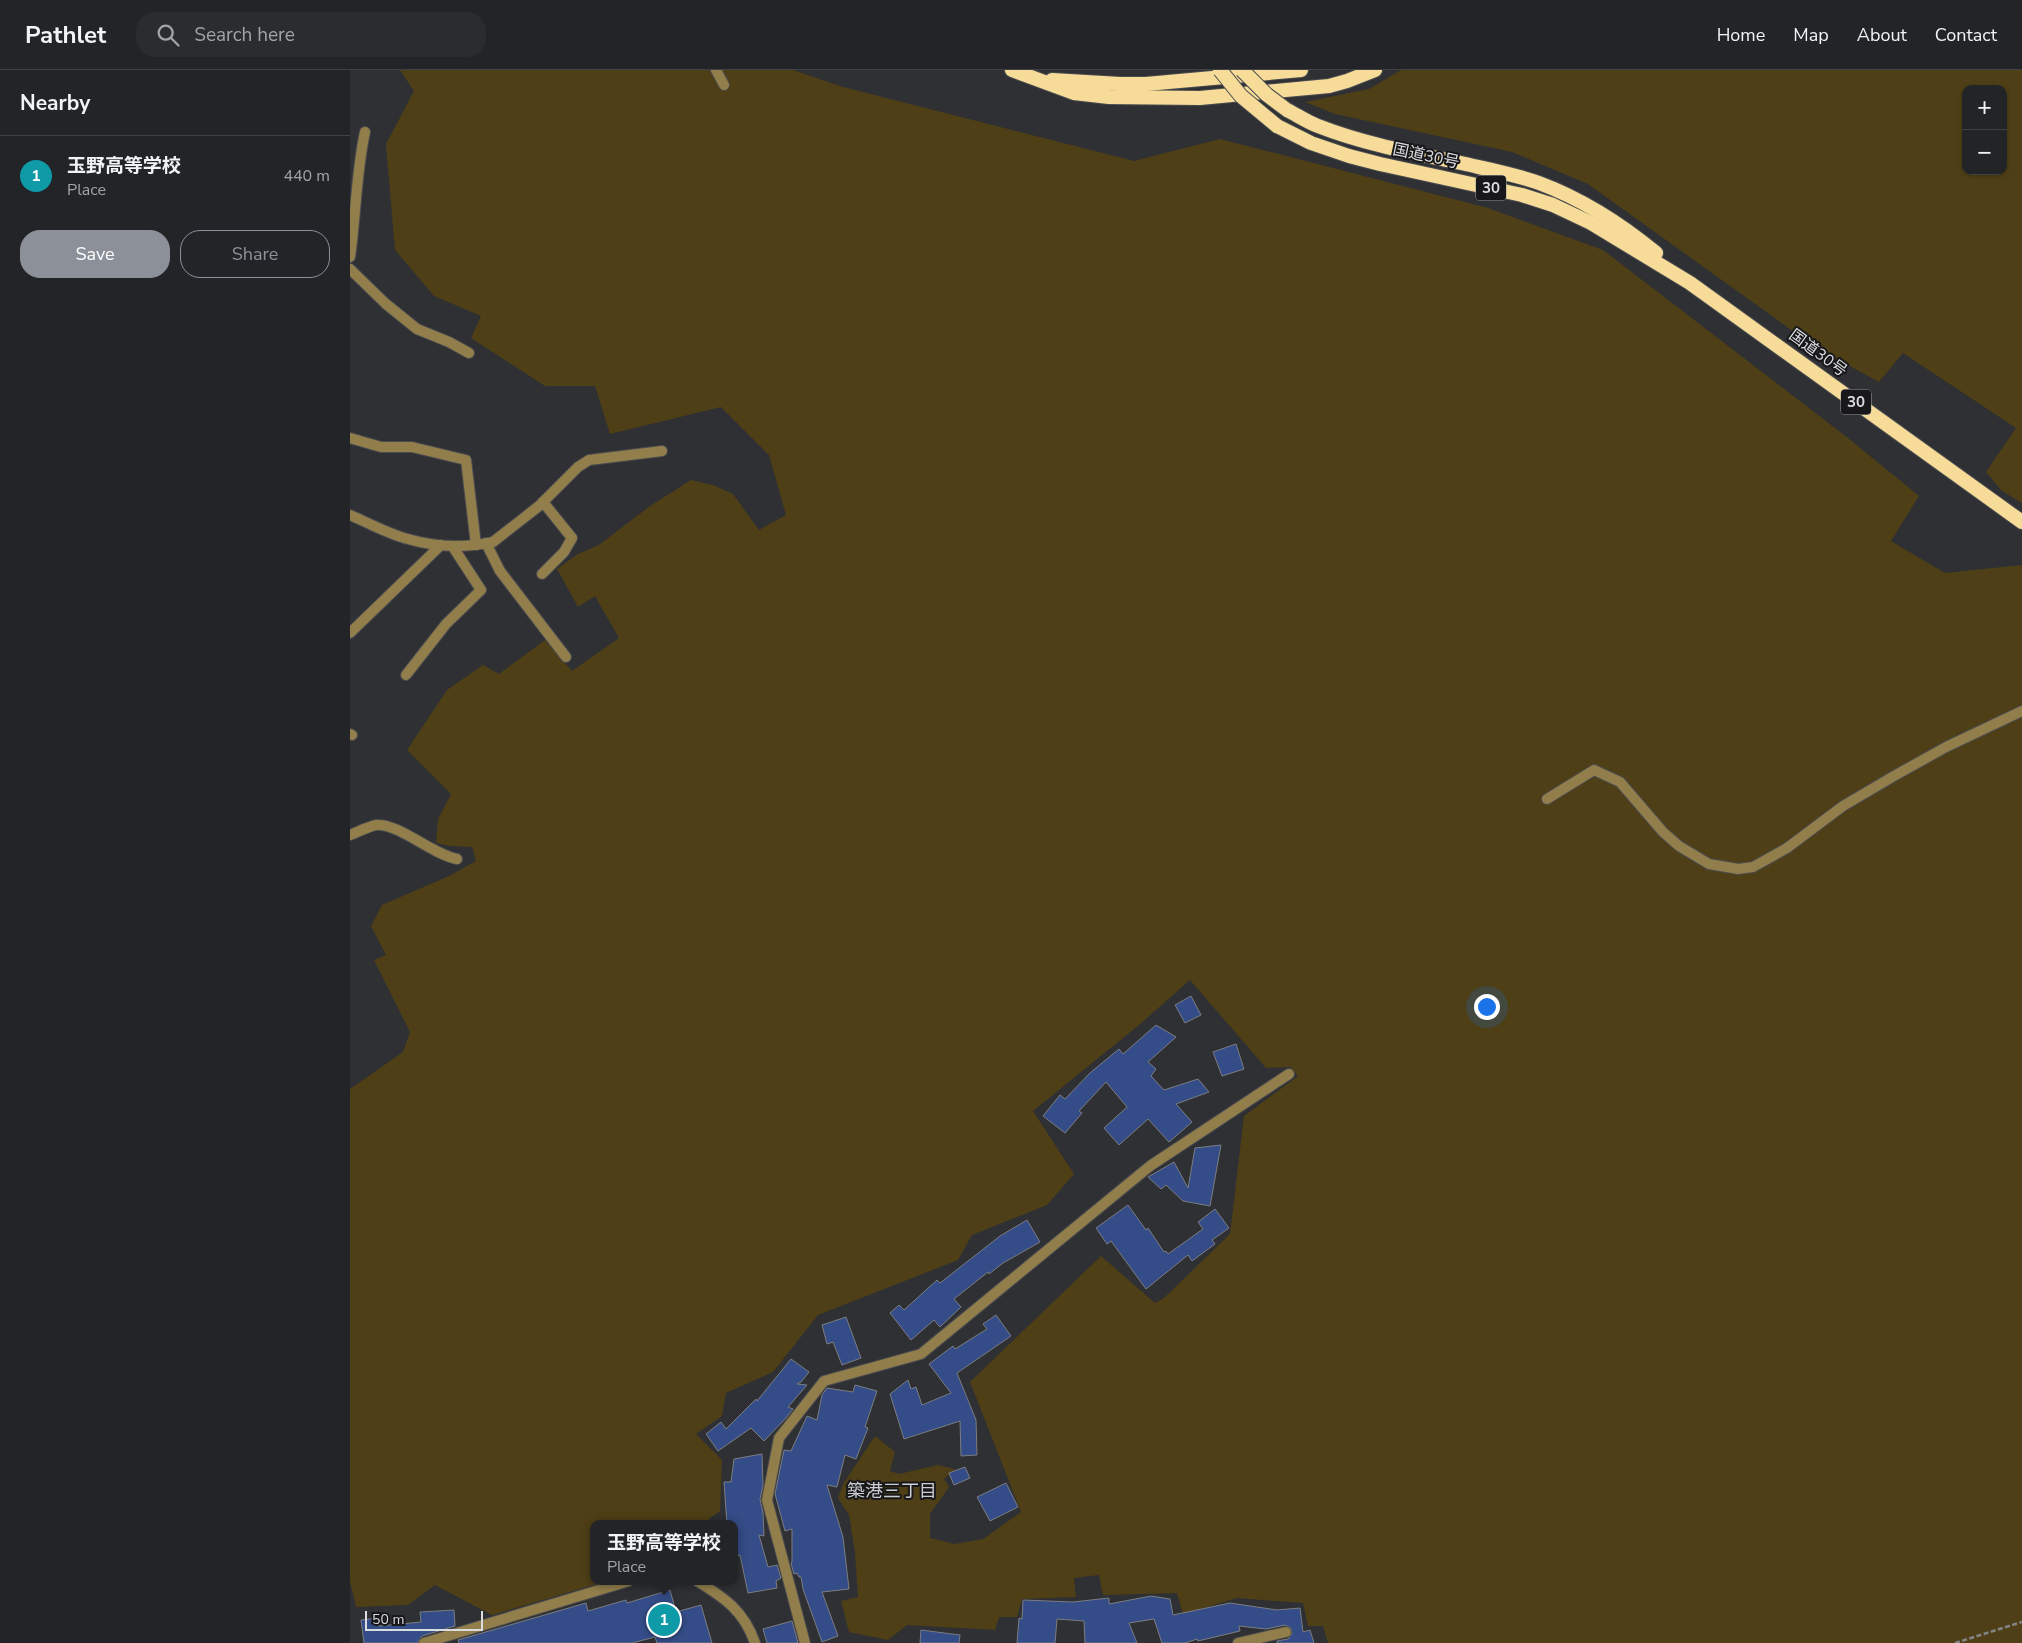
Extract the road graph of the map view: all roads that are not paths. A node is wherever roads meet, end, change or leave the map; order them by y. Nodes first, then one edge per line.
1 (716, 70) edge
2 (1012, 70) edge
3 (1220, 70) edge
4 (1242, 70) edge
5 (1301, 70) edge
6 (1375, 70) edge
7 (1036, 78) junction
8 (724, 85) dead end
9 (365, 132) dead end
10 (350, 257) edge
11 (350, 269) edge
12 (1690, 283) junction
13 (469, 353) dead end
14 (350, 438) edge
15 (662, 451) dead end
16 (542, 502) junction
17 (350, 515) edge
18 (2022, 522) edge
19 (481, 544) junction
20 (441, 545) junction
21 (453, 547) junction
22 (542, 574) dead end
23 (350, 633) edge
24 (566, 657) dead end
25 (406, 675) dead end
26 (2022, 711) edge
27 (1548, 799) dead end
28 (350, 835) edge
29 (457, 859) dead end
30 (1289, 1074) dead end
31 (616, 1585) edge
32 (703, 1585) edge
33 (1286, 1632) dead end
34 (424, 1643) edge
35 (755, 1643) edge
36 (805, 1643) edge
37 (1238, 1643) edge

1 - 8 street
2 - 7 highway
3 - 12 highway, 国道30号 / 30, bridge
4 - 12 highway, 国道30号 / 30, bridge
5 - 7 highway
6 - 7 highway
9 - 10 street
11 - 13 street
12 - 18 highway, 国道30号 / 30
14 - 19 street
15 - 16 street
16 - 19 street
16 - 22 street
17 - 20 street
19 - 21 street
19 - 24 street
20 - 21 street
20 - 23 street
21 - 25 street
26 - 27 street
28 - 29 street
30 - 36 street
31 - 34 street
32 - 35 street
33 - 37 street

